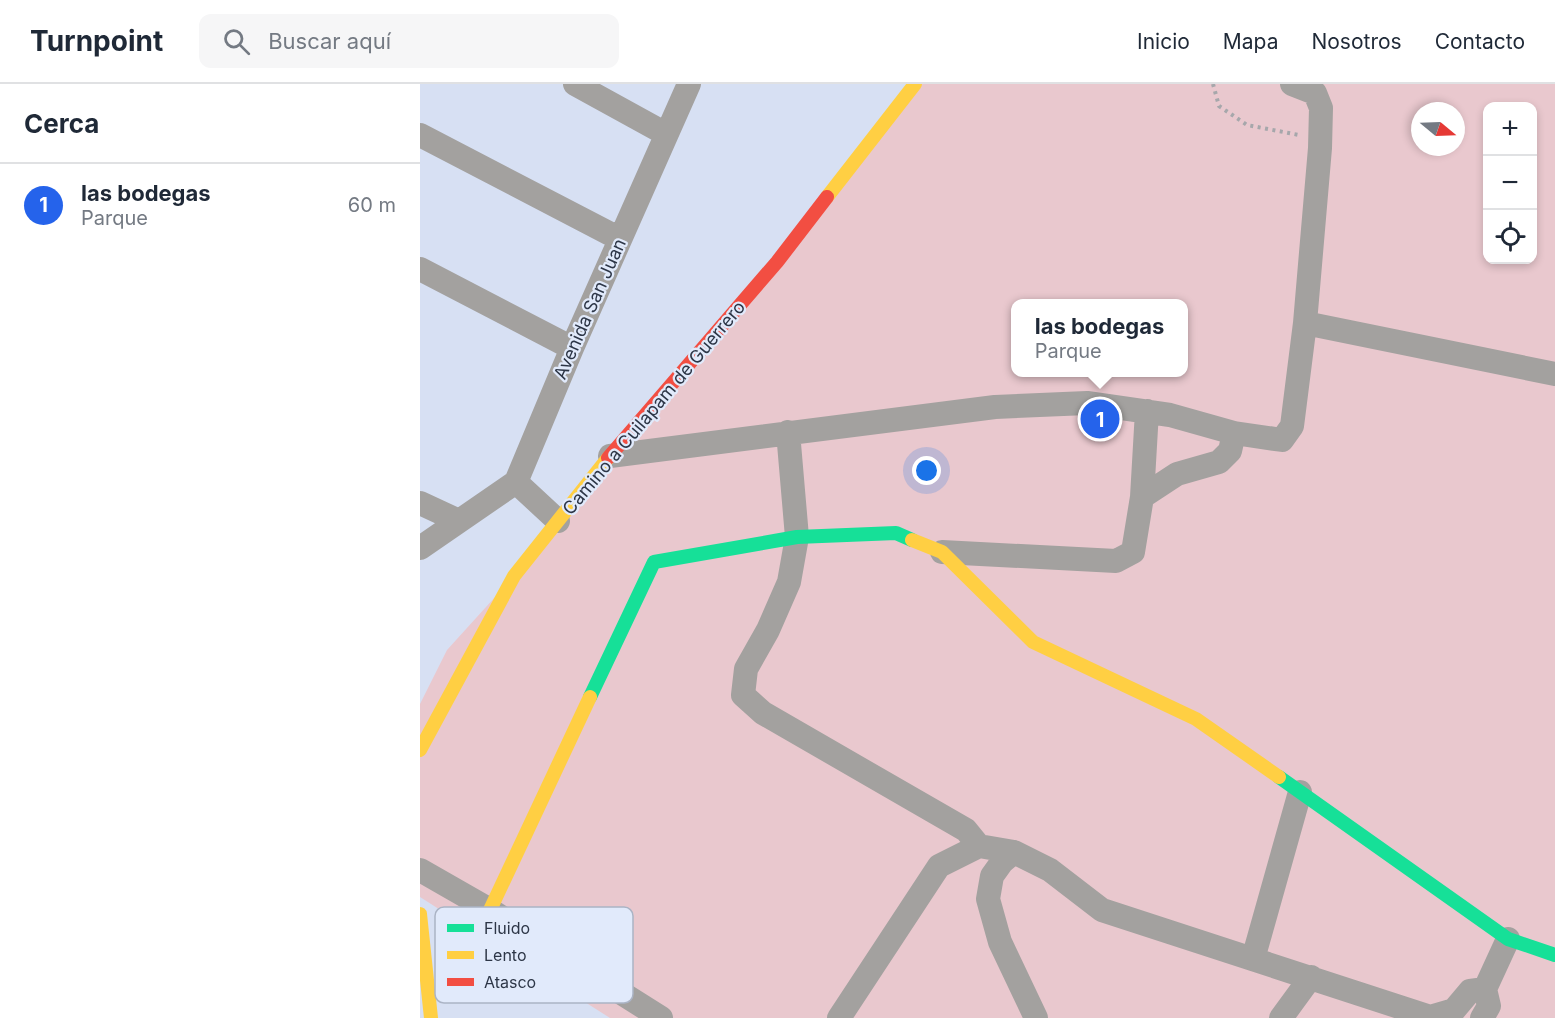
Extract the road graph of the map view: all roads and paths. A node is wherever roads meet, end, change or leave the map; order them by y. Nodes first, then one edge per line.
1 (575, 84) edge
2 (689, 84) edge
3 (915, 84) edge
4 (1213, 84) edge
5 (1292, 84) edge
6 (666, 134) junction
7 (420, 135) edge
8 (1320, 148) junction
9 (620, 239) junction
10 (420, 268) edge
11 (1305, 323) junction
12 (572, 348) junction
13 (1555, 374) edge
14 (1147, 411) junction
15 (788, 432) junction
16 (1234, 433) junction
17 (610, 456) junction
18 (516, 482) junction
19 (1142, 497) junction
20 (420, 503) edge
21 (459, 521) junction
22 (558, 521) junction
23 (797, 537) junction
24 (420, 548) edge
25 (942, 552) junction
26 (420, 750) edge
27 (1300, 792) junction
28 (979, 846) junction
29 (1014, 852) junction
30 (420, 870) edge
31 (485, 907) edge
32 (491, 907) edge
33 (420, 914) edge
34 (1508, 939) junction
35 (1555, 955) edge
36 (1253, 959) junction
37 (1311, 977) junction
38 (1485, 989) junction
39 (633, 1000) edge
40 (427, 1015) edge
41 (661, 1018) edge
42 (839, 1018) edge
43 (1036, 1018) edge
44 (1281, 1018) edge
45 (1482, 1018) edge

1 - 6 street
2 - 6 street, Avenida San Juan
3 - 17 street, Camino a Cuilapam de Guerrero
4 - 8 path
5 - 8 street
6 - 9 street, Avenida San Juan
7 - 9 street
8 - 11 street
9 - 12 street, Avenida San Juan
10 - 12 street
11 - 13 street
11 - 16 street
12 - 18 street, Avenida San Juan
14 - 15 street
14 - 16 street
14 - 19 street
15 - 17 street
15 - 23 street
16 - 19 street
17 - 22 street, Camino a Cuilapam de Guerrero
18 - 21 street
18 - 22 street
19 - 25 street
20 - 21 street
21 - 24 street
22 - 26 street, Camino a Cuilapam de Guerrero
23 - 25 street
23 - 28 street
23 - 32 street
25 - 27 street
27 - 34 street
27 - 36 street
28 - 29 street
28 - 42 street
29 - 36 street
29 - 43 street
30 - 31 street
33 - 40 street
34 - 35 street
34 - 38 street
36 - 37 street
37 - 38 street
37 - 44 street
38 - 45 street
39 - 41 street

